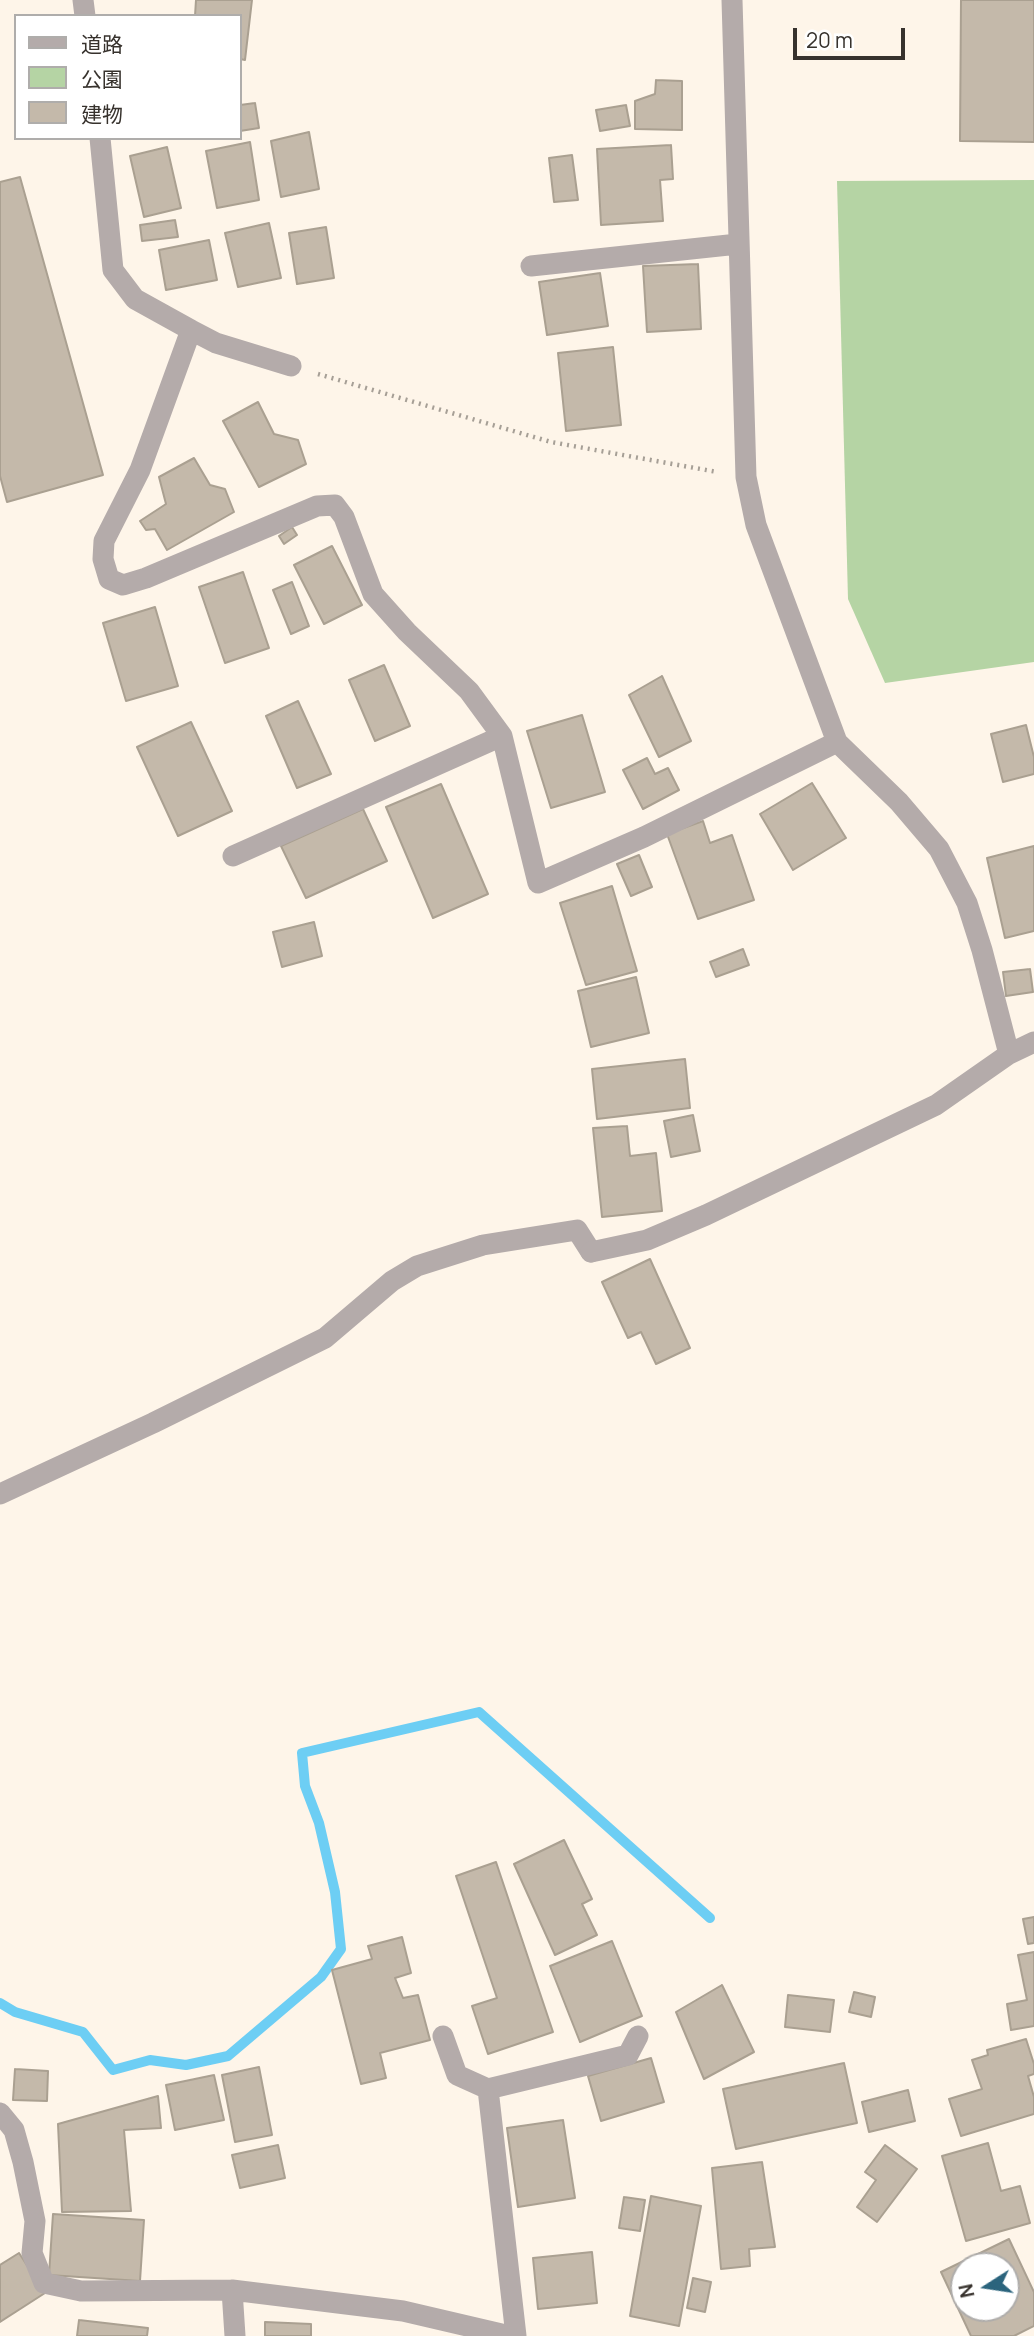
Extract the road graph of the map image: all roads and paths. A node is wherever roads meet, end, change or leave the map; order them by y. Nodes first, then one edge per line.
1 (732, 0) edge
2 (100, 140) edge
3 (738, 244) junction
4 (531, 266) dead end
5 (191, 330) junction
6 (291, 366) joint
7 (746, 477) junction
8 (502, 737) junction
9 (837, 742) junction
10 (233, 856) dead end
11 (1034, 1042) edge
12 (1009, 1054) junction
13 (0, 1494) edge
14 (443, 2036) dead end
15 (638, 2036) dead end
16 (488, 2089) junction
17 (0, 2113) edge
18 (232, 2290) junction
19 (235, 2336) edge
20 (510, 2336) edge
21 (516, 2336) edge

1 - 3 street
2 - 5 street
3 - 4 street
3 - 7 street
5 - 6 street
5 - 8 street
6 - 7 path
7 - 9 street
8 - 9 street
8 - 10 street
9 - 12 street
11 - 12 street
12 - 13 street
14 - 16 street
15 - 16 street
16 - 21 street
17 - 18 street
18 - 19 street
18 - 20 street

